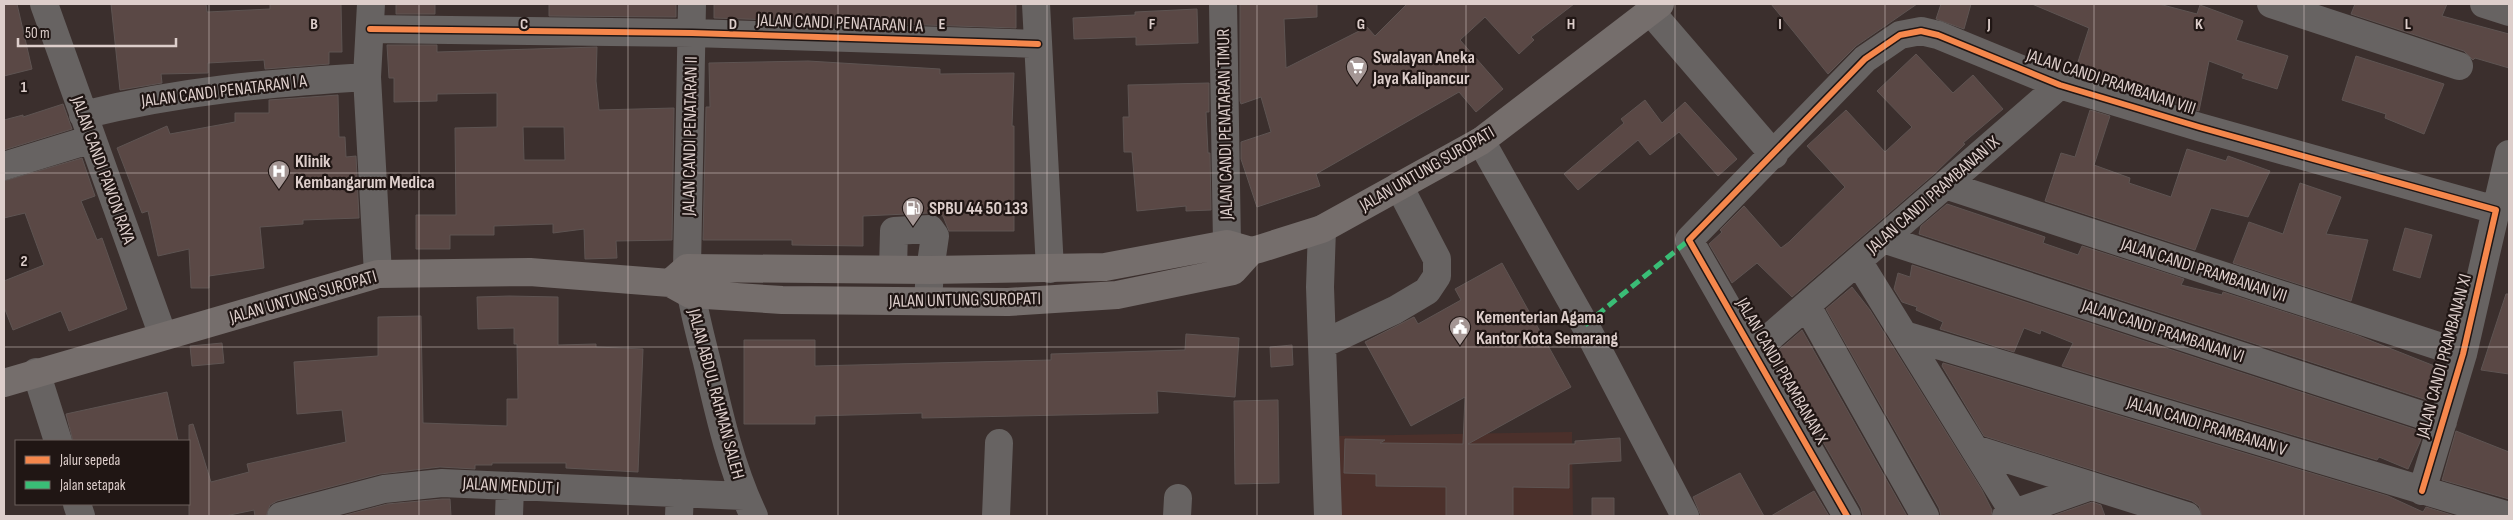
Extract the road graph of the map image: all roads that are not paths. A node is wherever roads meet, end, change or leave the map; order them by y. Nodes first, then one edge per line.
1 (44, 4) edge
2 (692, 4) edge
3 (1036, 4) edge
4 (1224, 4) edge
5 (2271, 4) edge
6 (2484, 4) edge
7 (1655, 8) edge
8 (2509, 12) edge
9 (371, 16) edge
10 (692, 33) junction
11 (1038, 44) junction
12 (2459, 66) dead end
13 (367, 77) junction
14 (2060, 85) junction
15 (88, 127) junction
16 (1481, 141) junction
17 (2509, 154) edge
18 (1774, 155) junction
19 (4, 166) edge
20 (1945, 185) junction
21 (1399, 186) junction
22 (2494, 218) junction
23 (1322, 229) junction
24 (1883, 239) junction
25 (1689, 240) joint
26 (1239, 248) junction
27 (1858, 261) junction
28 (893, 269) junction
29 (1050, 269) junction
30 (930, 270) junction
31 (378, 274) junction
32 (682, 282) junction
33 (928, 301) junction
34 (1807, 306) junction
35 (163, 336) junction
36 (1904, 336) junction
37 (1323, 344) junction
38 (1754, 352) junction
39 (2464, 354) junction
40 (36, 372) junction
41 (4, 383) edge
42 (2443, 422) junction
43 (58, 440) edge
44 (999, 443) dead end
45 (1975, 449) junction
46 (2091, 486) junction
47 (510, 487) junction
48 (2422, 491) junction
49 (679, 505) edge
50 (749, 506) edge
51 (2010, 515) edge
52 (281, 516) edge
53 (509, 516) edge
54 (996, 516) edge
55 (1328, 516) edge
56 (1685, 516) edge
57 (1848, 516) edge
58 (1925, 516) edge
59 (2187, 516) edge
60 (2509, 516) edge

1 - 15 street, JALAN CANDI PAWON RAYA
2 - 10 street, JALAN CANDI PENATARAN II
3 - 11 street
4 - 26 street, JALAN CANDI PENATARAN TIMUR
5 - 12 street
6 - 8 street
7 - 16 main road, JALAN UNTUNG SUROPATI
7 - 18 street
9 - 10 street, JALAN CANDI PENATARAN I A
9 - 13 street
10 - 11 street, JALAN CANDI PENATARAN I A
10 - 32 street, JALAN CANDI PENATARAN II
11 - 29 street
13 - 15 street, JALAN CANDI PENATARAN I A
13 - 31 street
14 - 18 street, JALAN CANDI PRAMBANAN VIII
14 - 20 street, JALAN CANDI PRAMBANAN IX
14 - 22 street, JALAN CANDI PRAMBANAN VIII
15 - 19 street, JALAN CANDI PENATARAN I A
15 - 35 street, JALAN CANDI PAWON RAYA
16 - 21 main road, JALAN UNTUNG SUROPATI
16 - 56 street
17 - 22 street, JALAN CANDI PRAMBANAN XI
18 - 25 street, JALAN CANDI PRAMBANAN VIII
20 - 24 street, JALAN CANDI PRAMBANAN IX
20 - 39 street, JALAN CANDI PRAMBANAN VII
21 - 23 main road, JALAN UNTUNG SUROPATI
21 - 37 street
22 - 39 street, JALAN CANDI PRAMBANAN XI
23 - 26 main road, JALAN UNTUNG SUROPATI
23 - 37 street
24 - 27 street, JALAN CANDI PRAMBANAN IX
24 - 42 street, JALAN CANDI PRAMBANAN VI
25 - 38 street, JALAN CANDI PRAMBANAN X
26 - 29 main road, JALAN UNTUNG SUROPATI
26 - 33 main road, JALAN UNTUNG SUROPATI
27 - 34 street, JALAN CANDI PRAMBANAN IX
27 - 36 street
28 - 30 main road, JALAN UNTUNG SUROPATI
28 - 30 street
28 - 32 main road, JALAN UNTUNG SUROPATI
29 - 30 main road, JALAN UNTUNG SUROPATI
30 - 33 street
31 - 32 main road, JALAN UNTUNG SUROPATI
31 - 35 main road, JALAN UNTUNG SUROPATI
32 - 33 main road, JALAN UNTUNG SUROPATI
32 - 50 street, JALAN ABDUL RAHMAN SALEH
34 - 38 street, JALAN CANDI PRAMBANAN IX
34 - 58 street
35 - 40 main road, JALAN UNTUNG SUROPATI
36 - 45 street
36 - 48 street, JALAN CANDI PRAMBANAN V
37 - 55 street
38 - 57 street, JALAN CANDI PRAMBANAN X
39 - 42 street, JALAN CANDI PRAMBANAN XI
40 - 41 main road, JALAN UNTUNG SUROPATI
40 - 43 street
42 - 48 street, JALAN CANDI PRAMBANAN XI
44 - 54 street
45 - 46 street
45 - 51 street
46 - 51 street
46 - 59 street
47 - 49 street, JALAN MENDUT I
47 - 52 street, JALAN MENDUT I
47 - 53 street
48 - 60 street, JALAN CANDI PRAMBANAN V
49 - 50 street, JALAN MENDUT I

